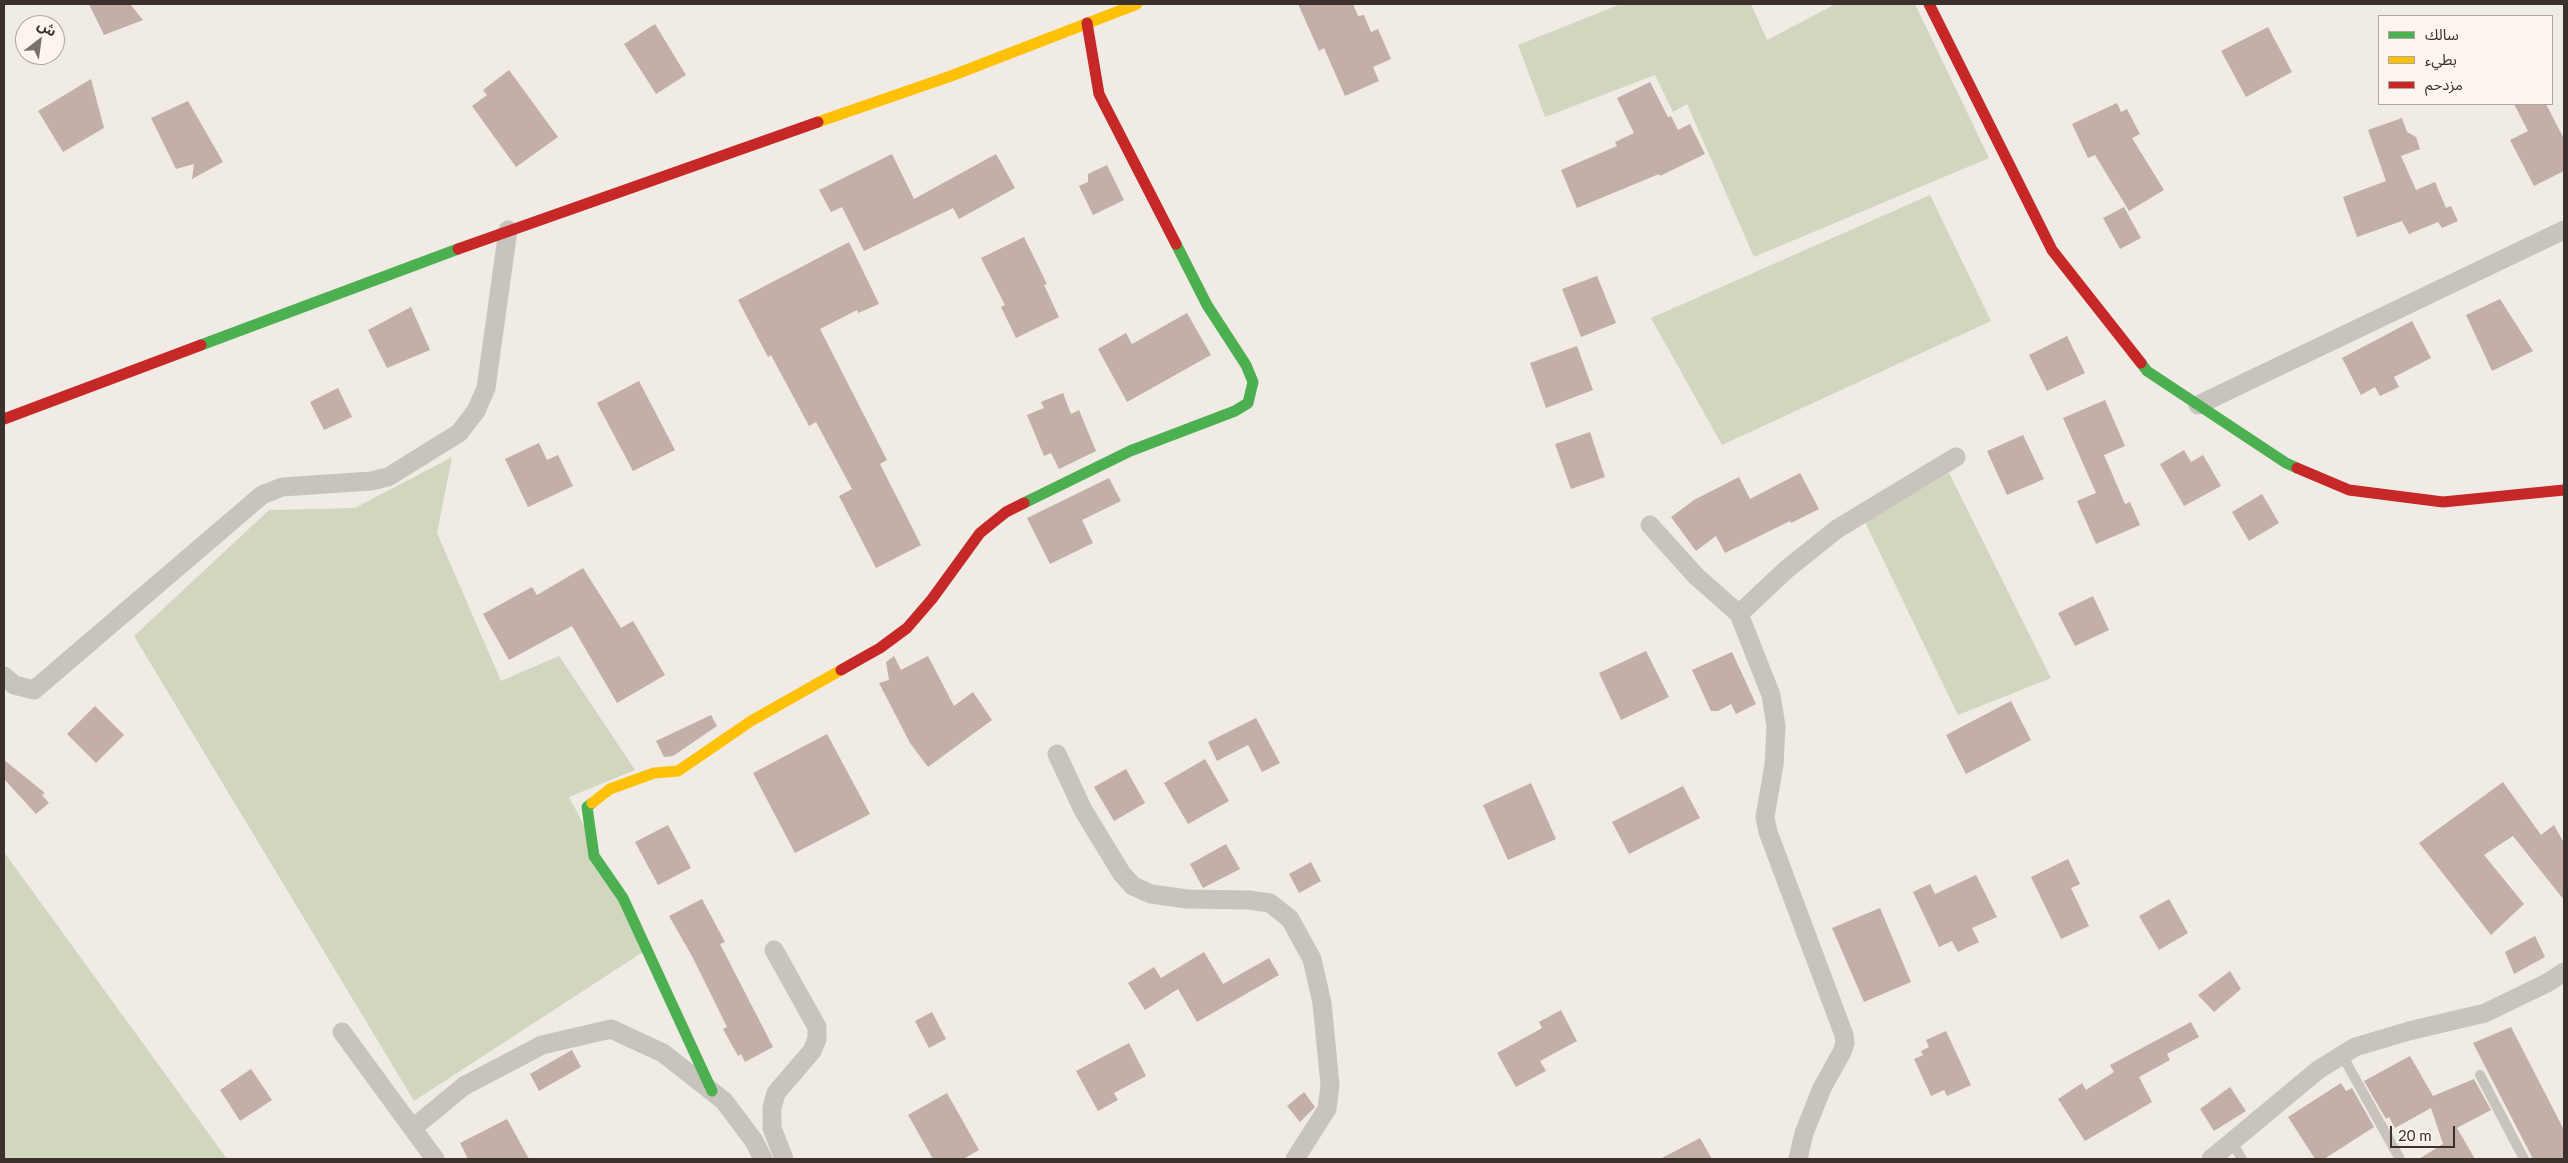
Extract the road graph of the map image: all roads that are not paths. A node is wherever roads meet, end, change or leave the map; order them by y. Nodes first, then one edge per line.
1 (1137, 4) edge
2 (1929, 4) edge
3 (1086, 23) junction
4 (508, 230) junction
5 (2564, 230) edge
6 (2198, 405) junction
7 (4, 419) edge
8 (1956, 457) dead end
9 (2564, 490) edge
10 (1650, 525) dead end
11 (1739, 614) junction
12 (4, 676) edge
13 (1057, 754) dead end
14 (774, 950) dead end
15 (2564, 972) edge
16 (342, 1032) dead end
17 (2342, 1055) junction
18 (2480, 1075) dead end
19 (712, 1091) junction
20 (413, 1128) junction
21 (2232, 1142) junction
22 (435, 1159) edge
23 (763, 1159) edge
24 (784, 1159) edge
25 (1295, 1159) edge
26 (1798, 1159) edge
27 (2211, 1159) edge
28 (2242, 1159) edge
29 (2400, 1159) edge
30 (2524, 1159) edge

1 - 3 street
2 - 6 street
3 - 4 street
3 - 19 street
4 - 7 street
4 - 12 street
5 - 6 street
6 - 9 street
8 - 11 street
10 - 11 street
11 - 26 street
13 - 25 street
14 - 24 street
15 - 17 street
16 - 20 street
17 - 21 street
17 - 29 lane
18 - 30 lane
19 - 20 street
19 - 23 street
20 - 22 street
21 - 27 street
21 - 28 lane

